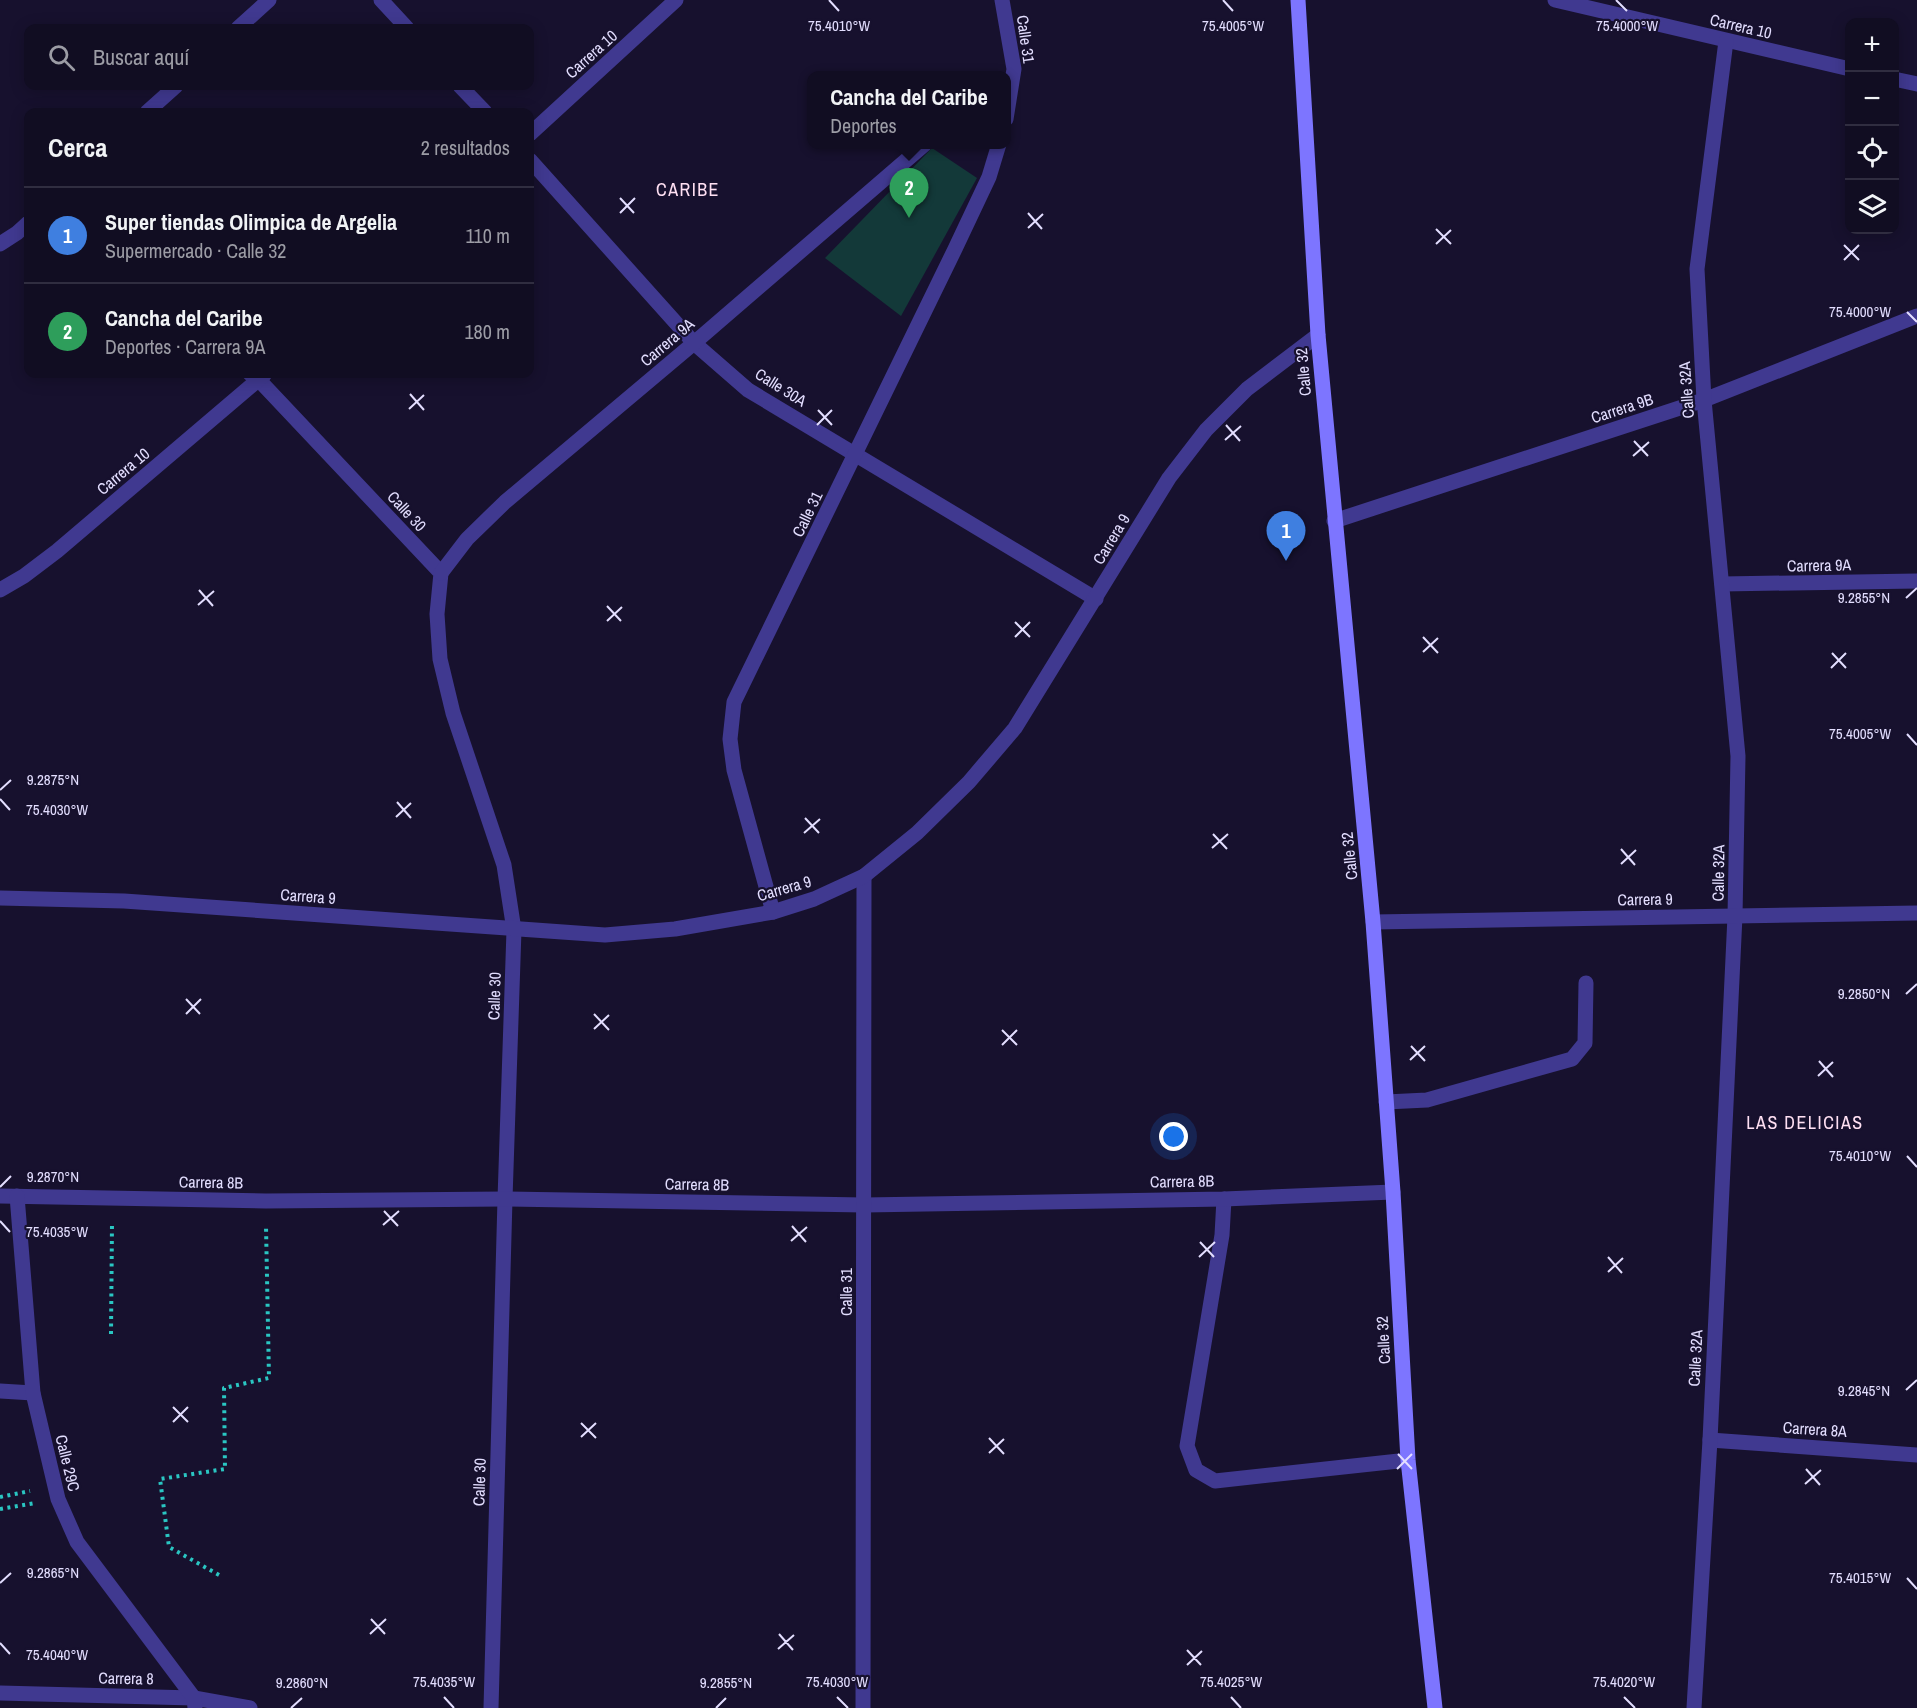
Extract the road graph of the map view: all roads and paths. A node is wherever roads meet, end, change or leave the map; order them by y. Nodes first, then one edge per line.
1 (268, 0) edge
2 (381, 0) edge
3 (676, 0) edge
4 (1002, 0) edge
5 (1298, 0) edge
6 (1556, 0) edge
7 (242, 24) edge
8 (403, 24) edge
9 (1726, 41) junction
10 (1845, 68) edge
11 (1010, 71) edge
12 (1899, 80) edge
13 (1917, 84) edge
14 (172, 90) edge
15 (464, 90) edge
16 (151, 108) edge
17 (481, 108) edge
18 (534, 130) edge
19 (919, 149) edge
20 (997, 149) edge
21 (534, 164) edge
22 (24, 232) edge
23 (0, 244) edge
24 (1917, 316) edge
25 (1318, 335) junction
26 (694, 343) junction
27 (255, 378) edge
28 (261, 378) edge
29 (1704, 400) junction
30 (857, 454) junction
31 (1334, 521) junction
32 (441, 573) junction
33 (1917, 581) edge
34 (1722, 584) junction
35 (0, 590) edge
36 (1096, 599) junction
37 (864, 876) junction
38 (0, 898) edge
39 (773, 912) junction
40 (1917, 913) edge
41 (1735, 916) junction
42 (1373, 922) junction
43 (514, 930) junction
44 (1586, 983) dead end
45 (1386, 1102) junction
46 (1393, 1192) junction
47 (0, 1196) edge
48 (24, 1197) junction
49 (112, 1198) junction
50 (505, 1198) junction
51 (1224, 1199) junction
52 (266, 1201) junction
53 (864, 1205) junction
54 (111, 1334) dead end
55 (0, 1391) edge
56 (33, 1394) junction
57 (1710, 1440) junction
58 (1917, 1455) edge
59 (1408, 1460) junction
60 (58, 1499) junction
61 (0, 1509) edge
62 (219, 1575) dead end
63 (0, 1693) edge
64 (194, 1703) edge
65 (250, 1708) edge
66 (491, 1708) edge
67 (863, 1708) edge
68 (1435, 1708) edge
69 (1694, 1708) edge

1 - 7 street
2 - 8 street
3 - 18 street, Carrera 10
4 - 11 street, Calle 31
5 - 25 main road, Calle 32
6 - 9 street, Carrera 10
9 - 10 street, Carrera 10
9 - 29 street, Calle 32A
12 - 13 street
14 - 16 street
15 - 17 street
19 - 26 street, Carrera 9A
20 - 30 street, Calle 31
21 - 26 street, Calle 30A
22 - 23 street
24 - 29 street, Carrera 9B
25 - 31 main road, Calle 32
25 - 36 street, Carrera 9
26 - 30 street, Calle 30A
26 - 32 street, Carrera 9A
27 - 35 street, Carrera 10
28 - 32 street, Calle 30
29 - 31 street, Carrera 9B
29 - 34 street, Calle 32A
30 - 36 street, Calle 30A
30 - 39 street, Calle 31
31 - 42 main road, Calle 32
32 - 43 street, Calle 30
33 - 34 street, Carrera 9A
34 - 41 street, Calle 32A
36 - 37 street, Carrera 9
37 - 39 street, Carrera 9
37 - 53 street, Calle 31
38 - 43 street, Carrera 9
39 - 43 street, Carrera 9
40 - 41 street, Carrera 9
41 - 42 street, Carrera 9
41 - 57 street, Calle 32A
42 - 45 main road, Calle 32
43 - 50 street, Calle 30
44 - 45 street
45 - 46 main road, Calle 32
46 - 51 street, Carrera 8B
46 - 59 main road, Calle 32
47 - 48 street, Carrera 8B
48 - 49 street, Carrera 8B
48 - 56 street, Calle 29C
49 - 52 street, Carrera 8B
49 - 54 path
50 - 52 street, Carrera 8B
50 - 53 street, Carrera 8B
50 - 66 street, Calle 30
51 - 53 street, Carrera 8B
51 - 59 street
52 - 62 path
53 - 67 street, Calle 31
55 - 56 street
56 - 60 street, Calle 29C
57 - 58 street, Carrera 8A
57 - 69 street, Calle 32A
59 - 68 main road, Calle 32
60 - 61 path
60 - 64 street, Calle 29C
63 - 64 street, Carrera 8
64 - 65 street, Carrera 8

